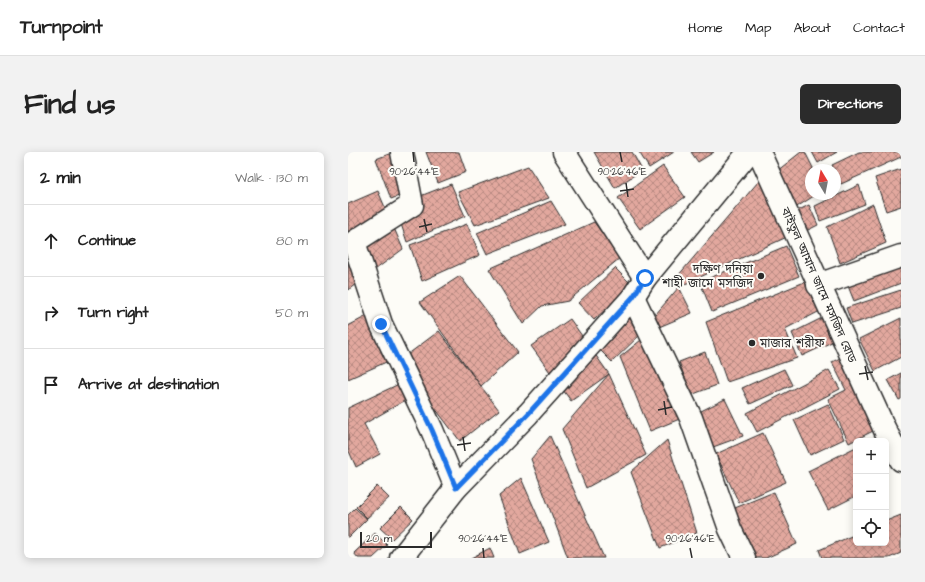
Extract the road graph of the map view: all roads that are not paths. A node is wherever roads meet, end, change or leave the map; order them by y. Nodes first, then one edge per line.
1 (402, 152) edge
2 (564, 152) edge
3 (749, 152) edge
4 (759, 152) edge
5 (901, 256) edge
6 (645, 278) junction
7 (818, 285) junction
8 (633, 297) junction
9 (901, 460) edge
10 (456, 488) junction
11 (401, 558) edge
12 (744, 558) edge

1 - 10 street
2 - 6 street
3 - 6 street
4 - 7 street, বাইতুল আমান জামে মসজিদ রোড
5 - 7 street
6 - 8 street
7 - 9 street, বাইতুল আমান জামে মসজিদ রোড
8 - 10 street
8 - 12 street
10 - 11 street

